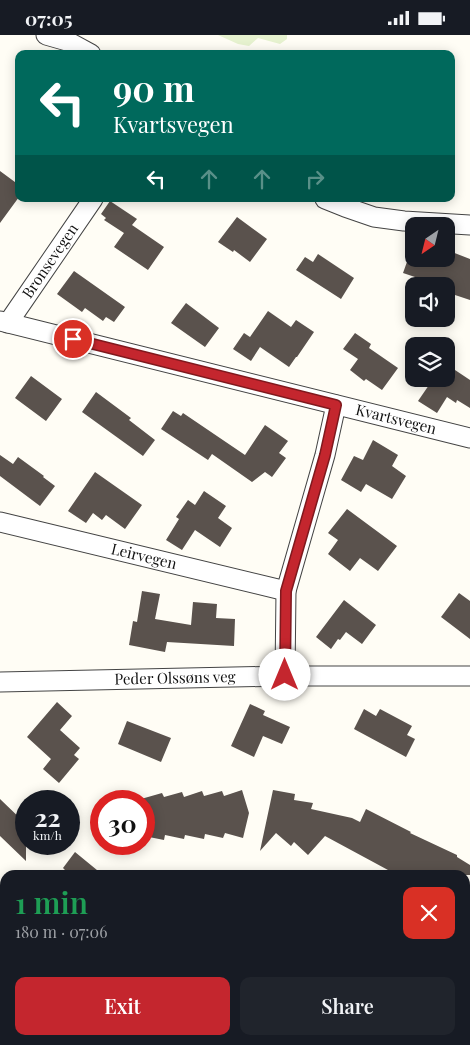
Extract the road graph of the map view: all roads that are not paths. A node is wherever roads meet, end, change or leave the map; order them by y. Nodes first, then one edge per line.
1 (46, 35) edge
2 (84, 50) edge
3 (91, 202) edge
4 (332, 202) edge
5 (470, 225) edge
6 (4, 322) edge
7 (336, 405) junction
8 (470, 438) edge
9 (0, 522) edge
10 (286, 591) junction
11 (285, 675) junction
12 (470, 676) edge
13 (2, 686) edge

1 - 2 street
3 - 6 street, Bronsevegen
4 - 5 street
6 - 7 street, Kvartsvegen
7 - 8 street, Kvartsvegen
7 - 10 street
9 - 10 street, Leirvegen
10 - 11 street
11 - 12 street, Peder Olssøns veg
11 - 13 street, Peder Olssøns veg

